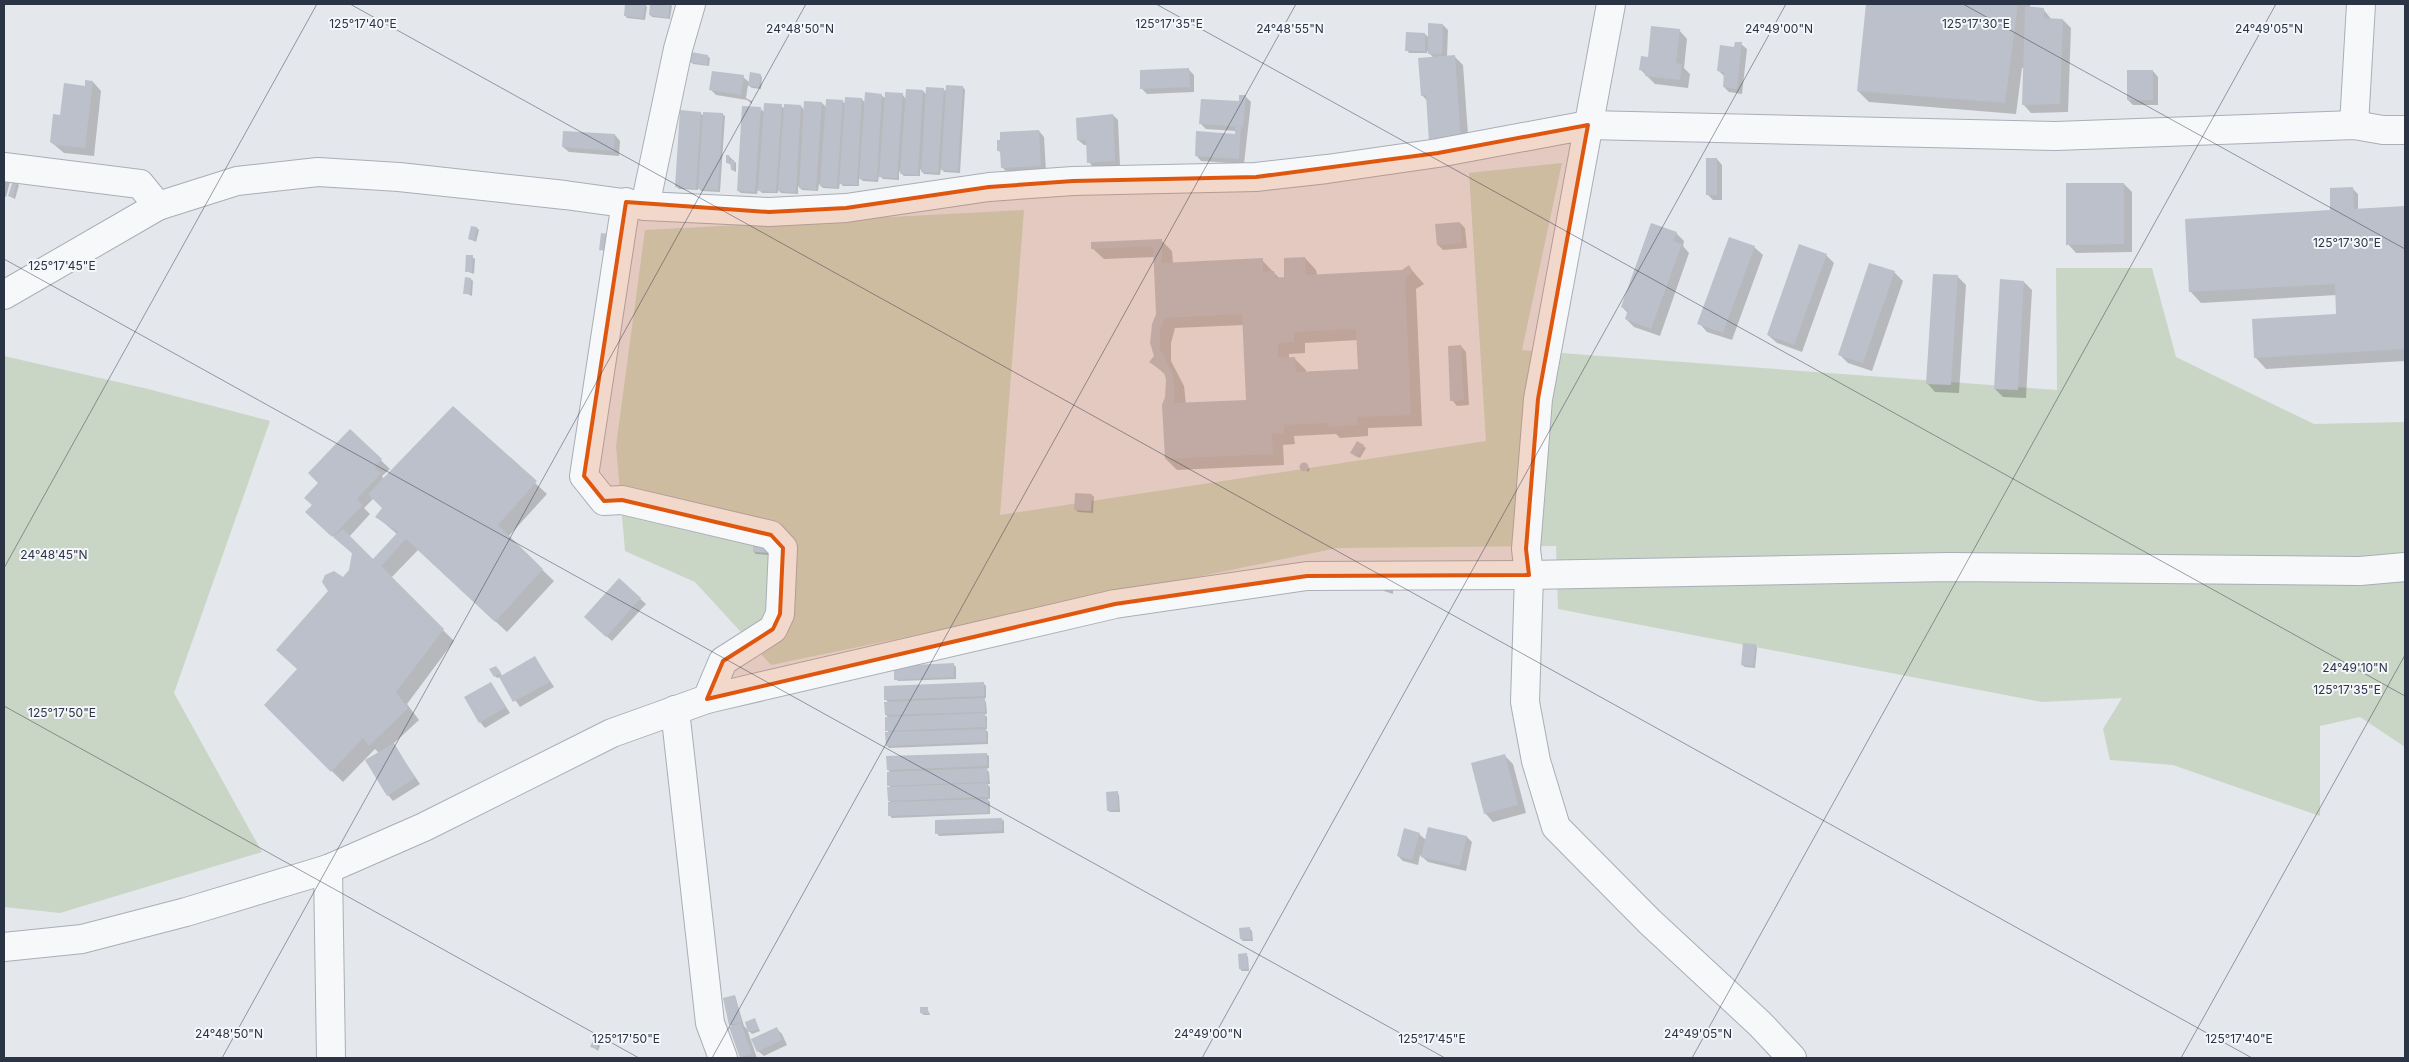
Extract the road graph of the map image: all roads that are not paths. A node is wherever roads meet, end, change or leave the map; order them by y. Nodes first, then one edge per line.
1 (691, 4) edge
2 (1611, 4) edge
3 (2361, 4) edge
4 (1588, 125) junction
5 (2354, 125) junction
6 (2405, 130) edge
7 (4, 167) edge
8 (635, 204) junction
9 (158, 206) junction
10 (4, 295) edge
11 (2405, 567) edge
12 (1529, 575) junction
13 (707, 699) junction
14 (675, 710) junction
15 (328, 869) junction
16 (4, 946) edge
17 (331, 1058) edge
18 (723, 1058) edge
19 (1792, 1058) edge

1 - 8 street
2 - 4 street
3 - 5 street
4 - 5 street
4 - 8 street
4 - 12 street
5 - 6 street
7 - 9 street
8 - 9 street
8 - 13 street
9 - 10 street
11 - 12 street
12 - 13 street
12 - 19 street
13 - 14 street
14 - 15 street
14 - 18 street
15 - 16 street
15 - 17 street

